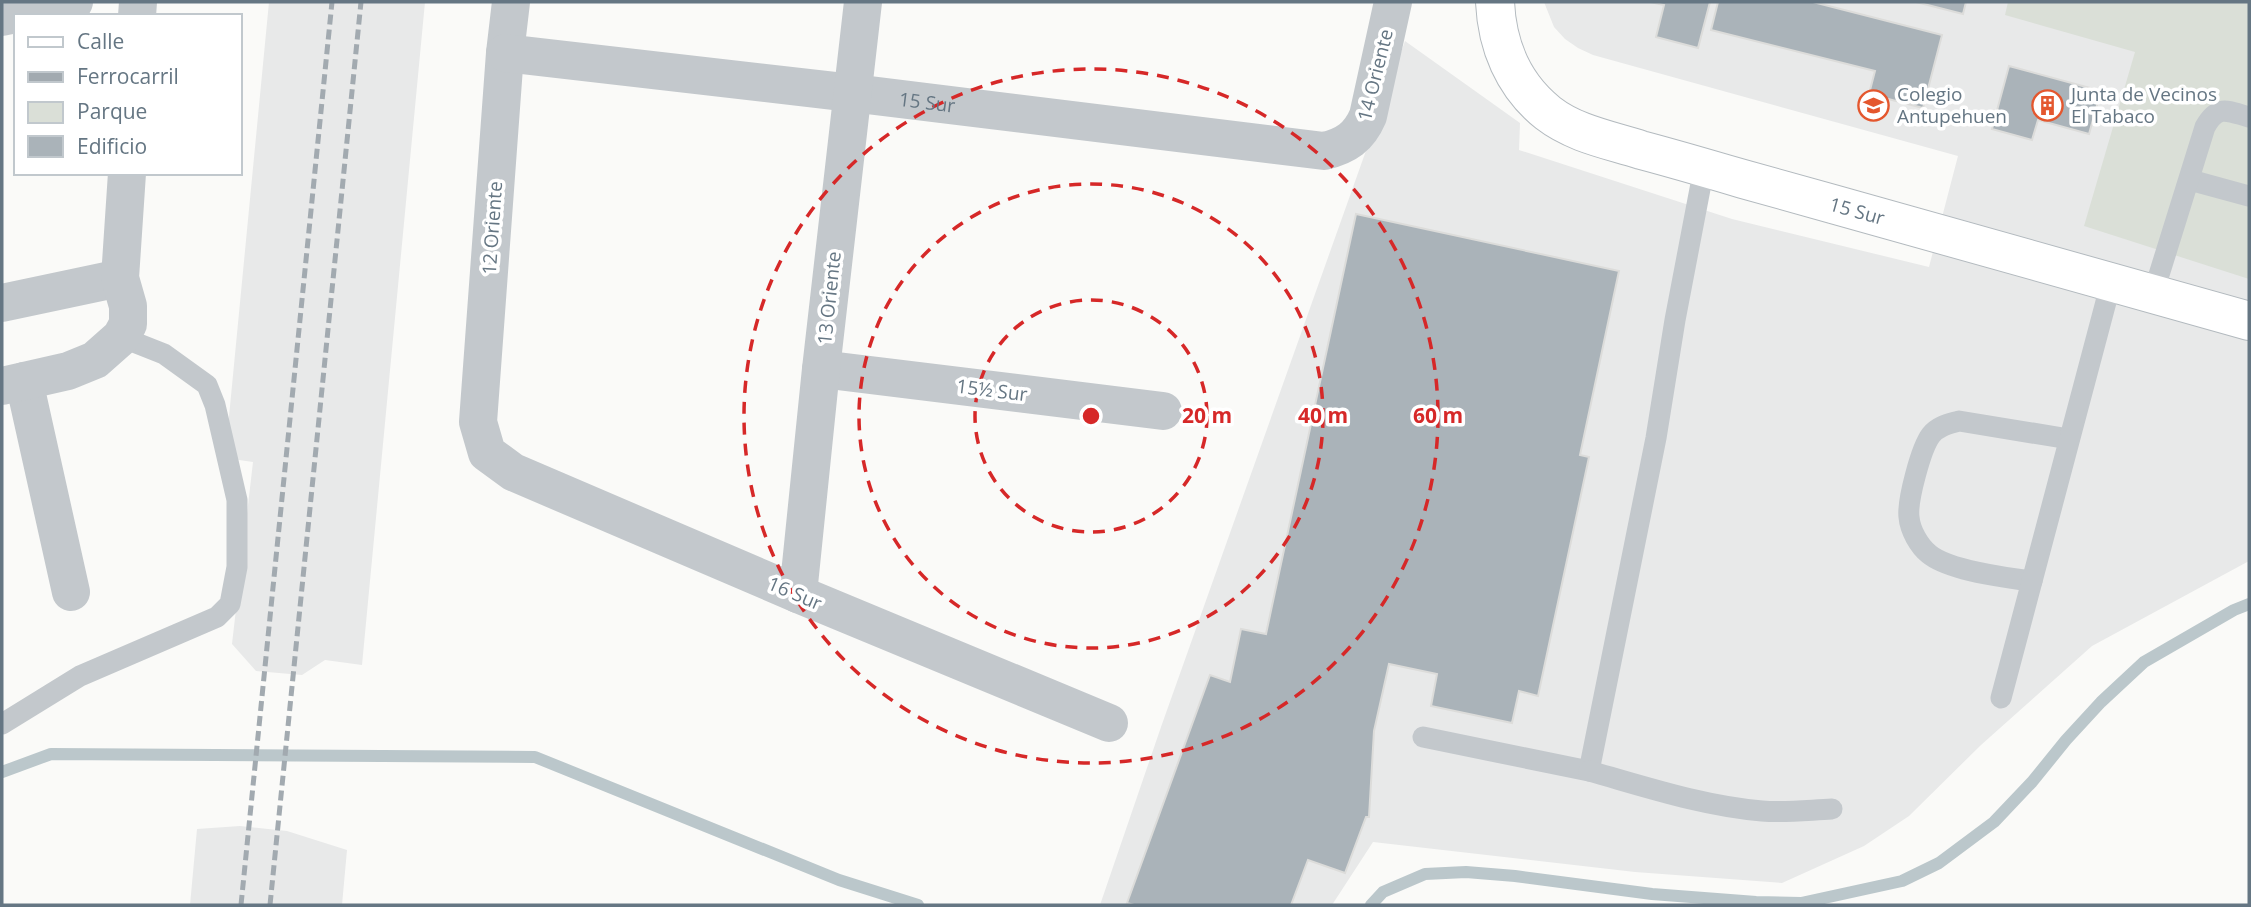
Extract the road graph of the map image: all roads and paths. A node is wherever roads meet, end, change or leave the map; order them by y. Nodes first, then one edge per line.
1 (74, 2) edge
2 (511, 2) edge
3 (863, 2) edge
4 (1393, 2) edge
5 (1495, 2) edge
6 (16, 14) edge
7 (505, 53) junction
8 (852, 93) junction
9 (2249, 117) edge
10 (1346, 143) joint
11 (1704, 168) junction
12 (127, 175) edge
13 (2190, 180) junction
14 (2249, 196) edge
15 (120, 278) junction
16 (2111, 283) junction
17 (2153, 294) junction
18 (2, 303) edge
19 (2249, 321) edge
20 (121, 337) junction
21 (821, 369) junction
22 (13, 383) edge
23 (1163, 411) dead end
24 (2069, 439) junction
25 (487, 453) joint
26 (2032, 581) junction
27 (71, 592) dead end
28 (798, 594) junction
29 (2001, 698) dead end
30 (1109, 723) dead end
31 (2, 724) edge
32 (1423, 737) dead end
33 (1589, 771) junction
34 (1832, 810) dead end

1 - 6 street
2 - 7 street, 12 Oriente
3 - 8 street, 13 Oriente
4 - 10 street, 14 Oriente
5 - 11 main road, 15 Sur
7 - 8 street, 15 Sur
7 - 25 street, 12 Oriente
8 - 10 street, 15 Sur
8 - 21 street, 13 Oriente
9 - 13 lane
11 - 16 main road, 15 Sur
11 - 33 lane
12 - 15 street
13 - 14 lane
13 - 17 lane
15 - 18 street
15 - 20 street
16 - 17 main road, 15 Sur
16 - 24 lane
17 - 19 main road, 15 Sur
20 - 22 street
20 - 31 lane
21 - 23 street, 15½ Sur
21 - 28 street, 13 Oriente
22 - 27 street
24 - 26 lane
24 - 26 lane
25 - 28 street, 16 Sur
26 - 29 lane
28 - 30 street, 16 Sur
32 - 33 lane
33 - 34 lane

